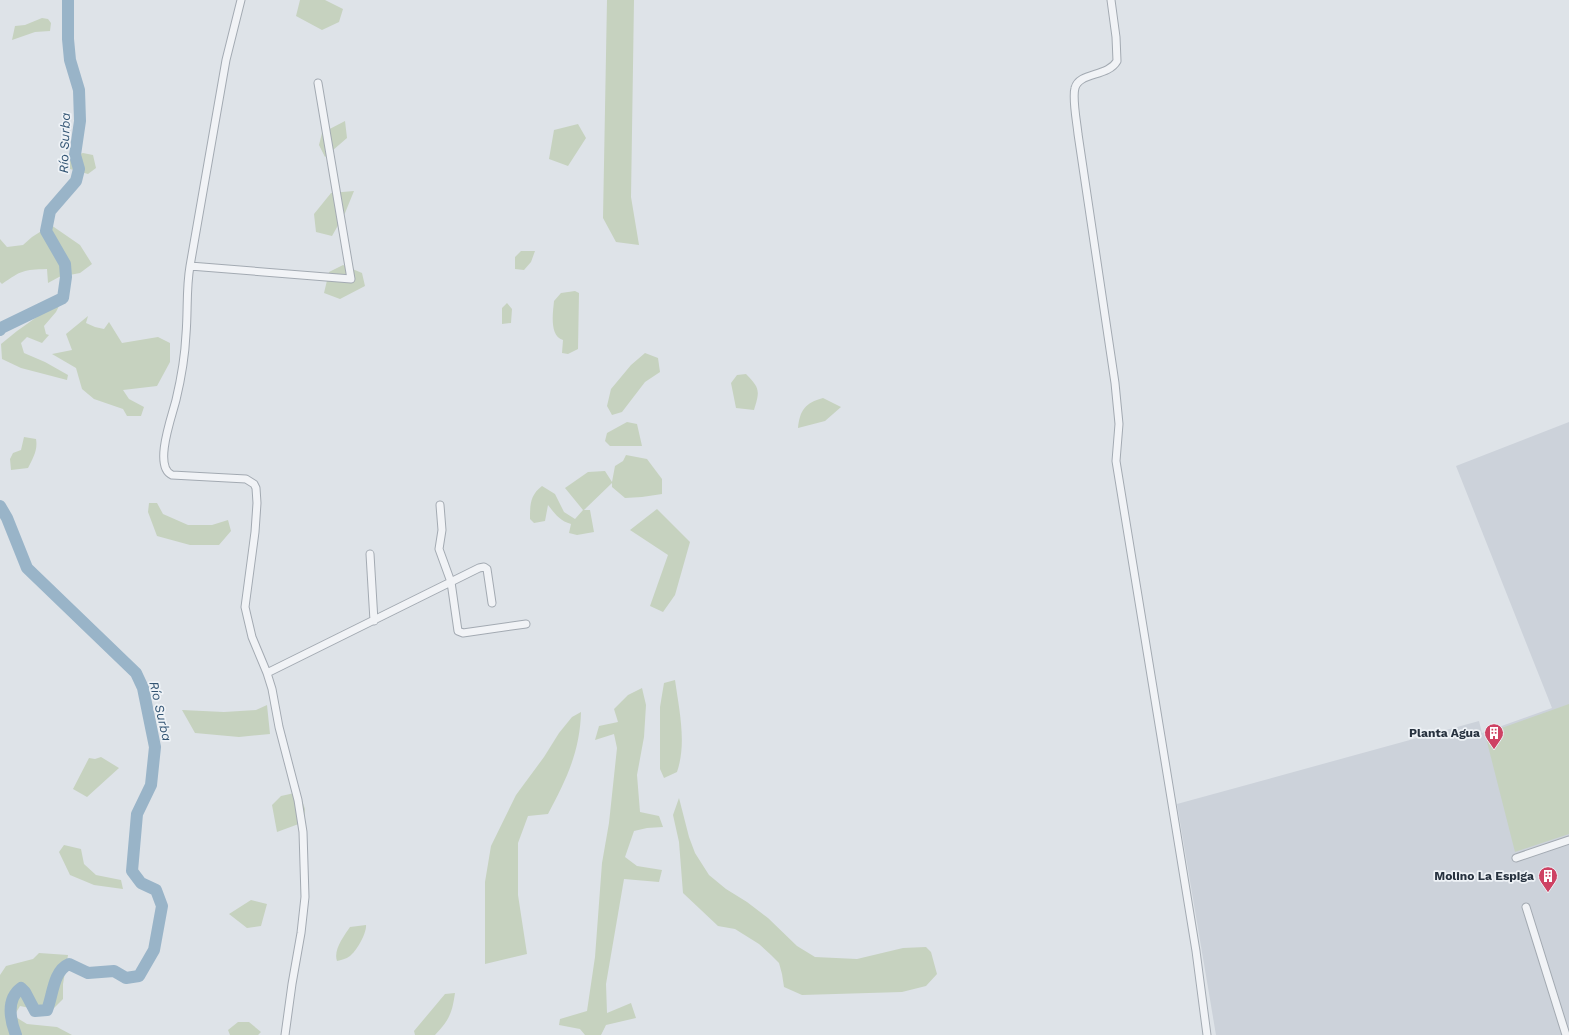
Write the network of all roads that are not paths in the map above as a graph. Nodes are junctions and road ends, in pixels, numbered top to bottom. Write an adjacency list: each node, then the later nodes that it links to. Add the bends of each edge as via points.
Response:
1 (241, 0): 4 (street, via 226,60)
2 (1111, 0): 16 (street, via 1117,61 1111,69 1077,83 1074,93 1116,390 1119,424 1116,461 1196,951)
3 (318, 83): 4 (street, via 351,279)
4 (190, 266): 11 (street, via 186,294 184,352 164,452 164,465 168,474 172,475 246,479 256,488 256,515 245,608 252,637)
5 (440, 506): 7 (street, via 442,530 439,549)
6 (370, 554): 9 (street)
7 (451, 582): 8 (street, via 484,567 487,569); 9 (street); 10 (street, via 458,631 463,633)
8 (492, 603)
9 (374, 621): 11 (street)
10 (526, 624)
11 (267, 673): 15 (street, via 298,800 303,832 305,897 302,933)
12 (1569, 840): 13 (street)
13 (1516, 858)
14 (1526, 907): 17 (street)
15 (285, 1035)
16 (1207, 1035)
17 (1566, 1035)

